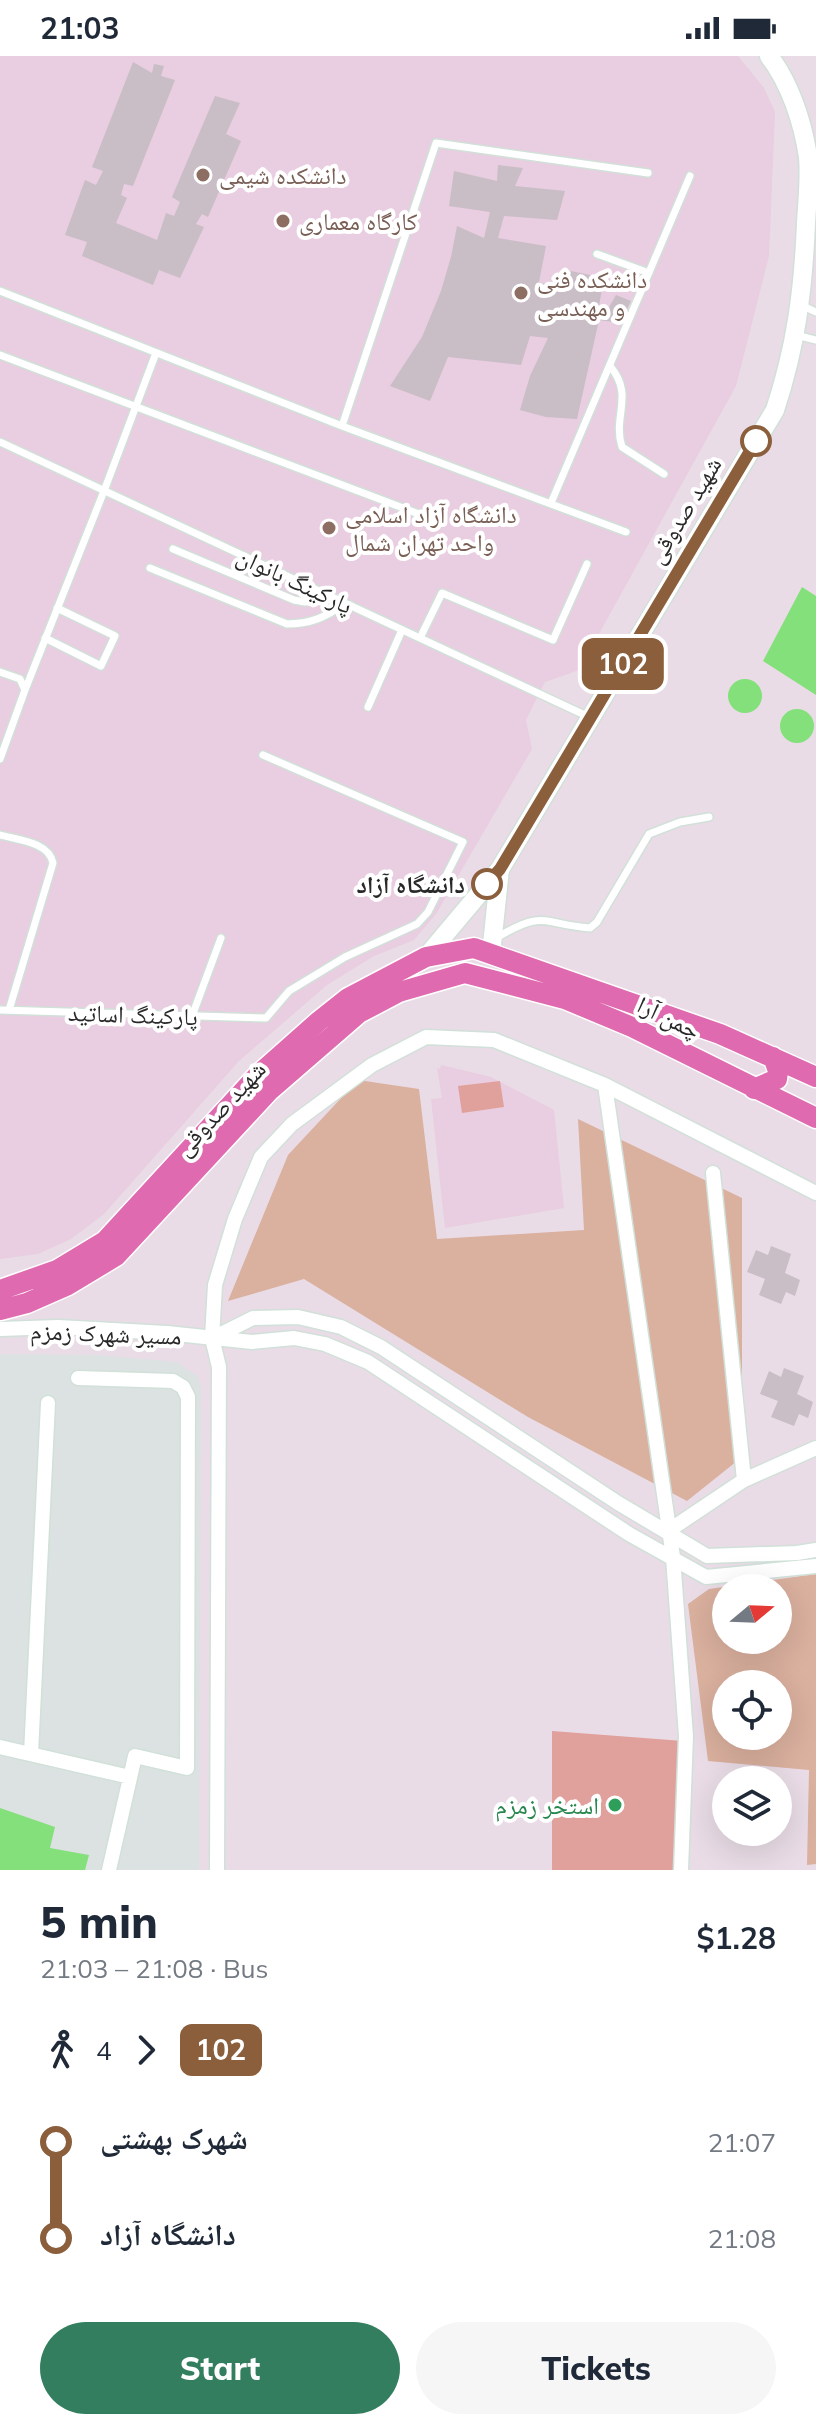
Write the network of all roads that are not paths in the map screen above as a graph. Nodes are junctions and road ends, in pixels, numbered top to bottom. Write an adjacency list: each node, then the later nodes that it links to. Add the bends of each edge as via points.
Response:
1 (769, 56): 7 (main road, شهید صدوقی, via 797,110 808,158)
2 (648, 173): 14 (lane, via 436,143)
3 (690, 176): 5 (lane)
4 (597, 254): 5 (lane)
5 (649, 273): 12 (lane)
6 (0, 291): 10 (lane)
7 (809, 308): 8 (main road, شهید صدوقی)
8 (796, 335): 9 (lane); 33 (main road, شهید صدوقی, via 775,410)
9 (816, 340)
10 (156, 353): 13 (lane); 14 (lane)
11 (0, 355): 13 (lane)
12 (610, 366): 16 (lane, via 623,388 618,436 622,447); 18 (lane)
13 (136, 406): 17 (lane); 19 (lane)
14 (342, 426): 18 (lane)
15 (0, 442): 17 (lane, پارکینگ بانوان)
16 (664, 474)
17 (104, 491): 24 (lane, پارکینگ بانوان); 26 (lane)
18 (551, 503): 20 (lane)
19 (432, 519)
20 (626, 532)
21 (173, 549): 24 (lane, via 294,600 305,602)
22 (587, 564): 29 (lane, via 553,640 442,593)
23 (150, 568): 25 (lane, via 287,624 307,624)
24 (323, 593): 25 (lane, پارکینگ بانوان)
25 (345, 604): 27 (lane, پارکینگ بانوان)
26 (57, 608): 28 (lane); 28 (lane, via 115,636 101,666)
27 (402, 630): 29 (lane, پارکینگ بانوان); 32 (lane)
28 (45, 638): 31 (lane)
29 (420, 638): 33 (lane, پارکینگ بانوان)
30 (0, 672): 31 (lane, via 20,679)
31 (25, 690): 35 (lane)
32 (368, 707)
33 (591, 718): 38 (main road, شهید صدوقی)
34 (263, 755): 44 (lane, پارکینگ اساتید, via 463,842 417,924 345,957 289,991 266,1018)
35 (0, 759)
36 (709, 817): 40 (lane, via 680,822 643,839 590,928 543,919 523,922)
37 (0, 835): 43 (lane, via 43,847 53,863)
38 (500, 869): 40 (main road); 41 (main road, شهید صدوقی)
39 (221, 938): 44 (lane)
40 (493, 946): 41 (main road, شهید صدوقی); 45 (main road, چمن آرا)
41 (426, 957): 54 (main road, شهید صدوقی, via 348,998 278,1057 105,1241 57,1270)
42 (494, 979): 48 (main road, چمن آرا, via 565,999 632,1027); 55 (main road, شهید صدوقی, via 465,973 430,981 359,1013 269,1091 116,1256)
43 (4, 1010): 44 (lane, پارکینگ اساتید)
44 (192, 1016)
45 (773, 1057): 46 (main road, چمن آرا); 48 (main road, via 777,1079)
46 (816, 1077)
47 (605, 1085): 53 (street); 59 (street, via 494,1040 458,1036 426,1037 372,1065 292,1124 261,1157 215,1285); 64 (street)
48 (754, 1089): 51 (main road, چمن آرا)
49 (816, 1100): 50 (main road)
50 (816, 1107)
51 (816, 1118)
52 (713, 1173): 63 (street)
53 (816, 1193)
54 (0, 1290)
55 (27, 1303): 56 (main road, شهید صدوقی); 58 (street, via 19,1313)
56 (0, 1310)
57 (0, 1329): 58 (street, مسیر شهرک زمزم)
58 (25, 1329): 59 (street, مسیر شهرک زمزم)
59 (212, 1338): 64 (street, via 253,1318 298,1317 341,1327 381,1347); 67 (street, مسیر شهرک زمزم, via 294,1338 368,1362 629,1534); 73 (street, via 219,1367)
60 (78, 1378): 71 (street, via 173,1381 188,1397 187,1768 135,1756)
61 (48, 1403): 70 (street)
62 (816, 1448): 63 (street)
63 (744, 1480): 64 (street)
64 (668, 1531): 66 (street, via 707,1556); 67 (street)
65 (816, 1550): 66 (street)
66 (797, 1553): 68 (street)
67 (673, 1557): 68 (street, مسیر شهرک زمزم, via 706,1577); 74 (street, via 686,1736)
68 (814, 1570)
69 (0, 1747): 70 (street)
70 (31, 1754): 71 (street)
71 (130, 1777): 72 (street)
72 (109, 1870)
73 (217, 1870)
74 (681, 1870)

